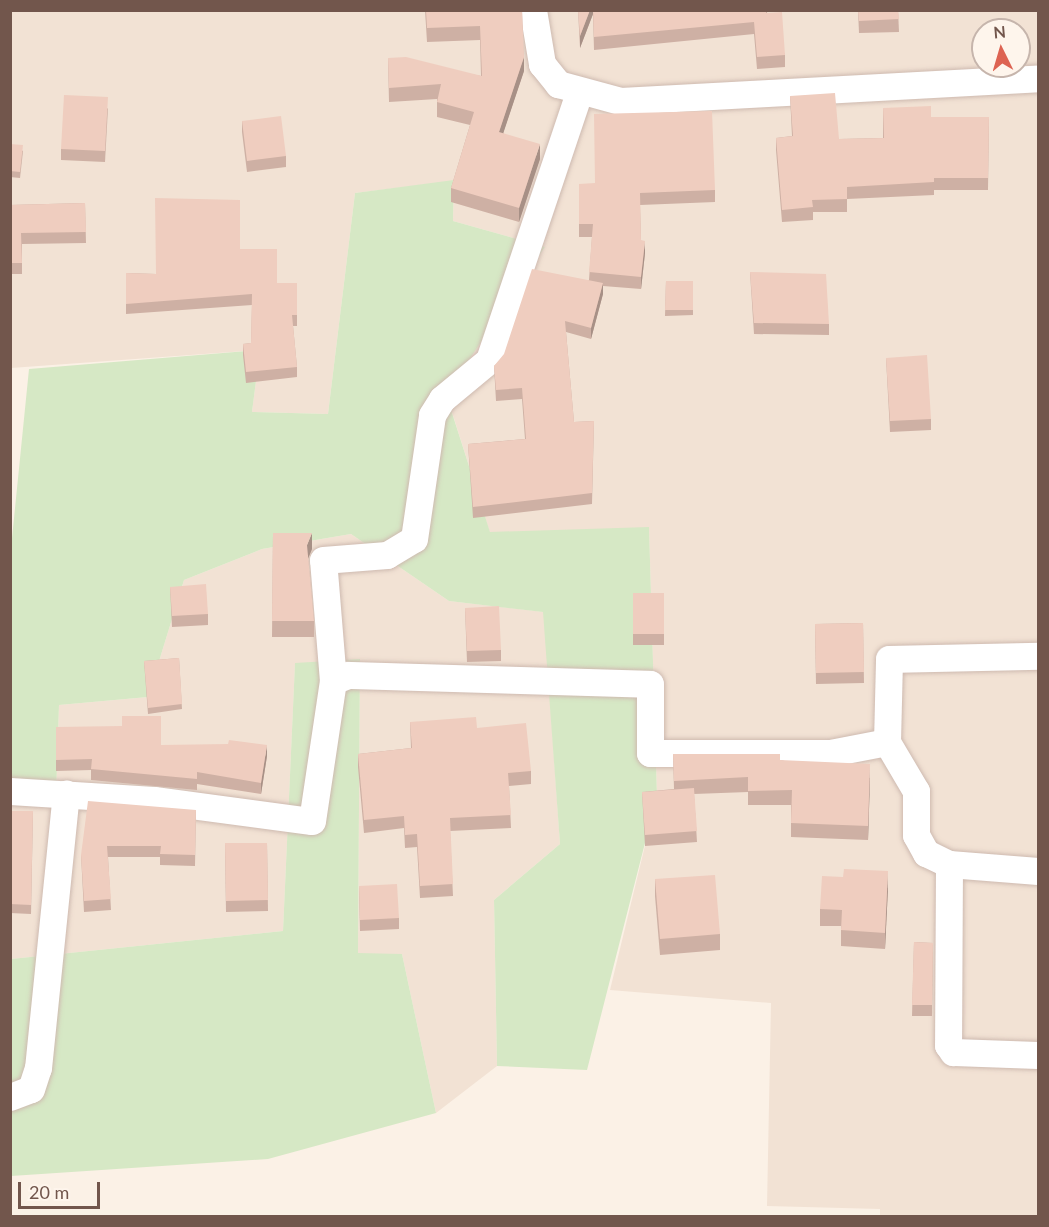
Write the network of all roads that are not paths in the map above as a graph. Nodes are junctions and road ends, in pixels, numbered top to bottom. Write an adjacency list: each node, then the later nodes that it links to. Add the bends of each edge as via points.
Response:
1 (533, 10): 3 (street, via 542,64 558,84)
2 (1038, 78): 3 (street, via 620,101)
3 (579, 92): 5 (street, via 489,360 442,399 432,415 414,539 387,555 323,560)
4 (1038, 656): 6 (street, via 889,659)
5 (333, 681): 6 (street, via 348,675 650,684 650,753 830,753); 8 (street, via 312,821)
6 (887, 742): 9 (street, via 915,791 916,835 926,853)
7 (10, 791): 8 (street)
8 (66, 793): 12 (street, via 38,1068 30,1089)
9 (949, 864): 10 (street); 11 (street, via 948,1045 954,1052)
10 (1038, 871)
11 (1038, 1055)
12 (10, 1097)

